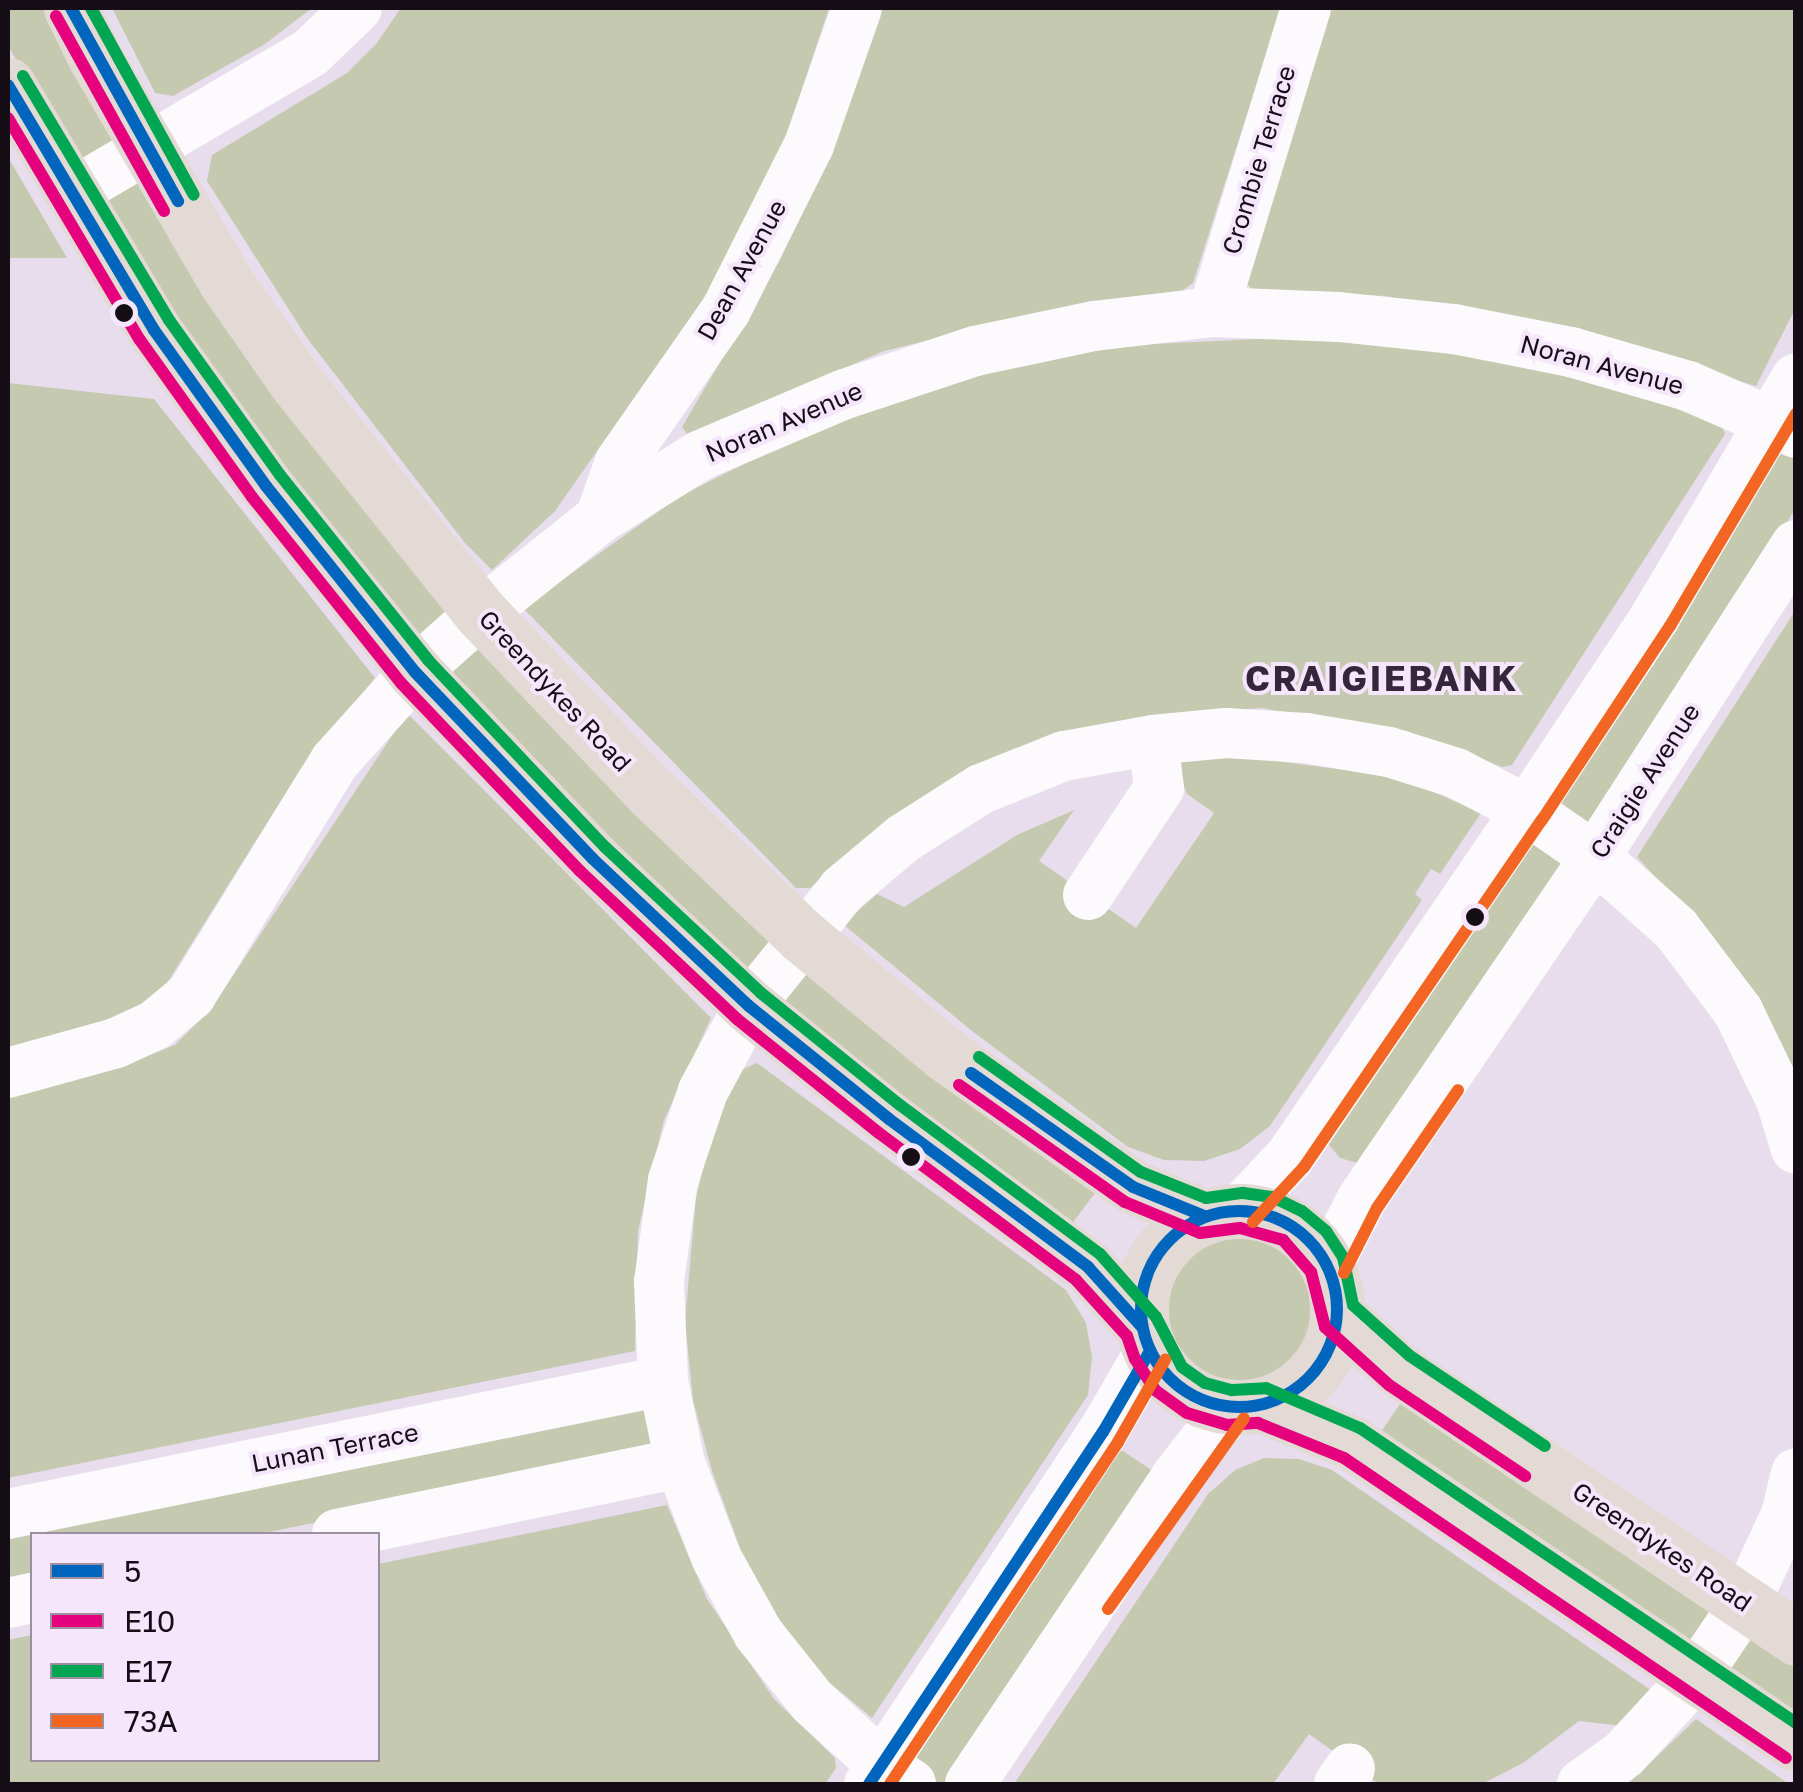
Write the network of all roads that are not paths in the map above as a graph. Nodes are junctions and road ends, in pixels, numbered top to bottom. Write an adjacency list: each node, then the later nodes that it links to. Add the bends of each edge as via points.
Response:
1 (71, 8): 6 (highway, Greendykes Road)
2 (357, 8): 6 (street, via 310,53)
3 (856, 8): 10 (street, Dean Avenue, via 808,145 734,294 620,462)
4 (1306, 8): 8 (street, Crombie Terrace)
5 (8, 85): 7 (highway)
6 (148, 150): 7 (street); 12 (highway, Greendykes Road, via 294,380)
7 (72, 193): 13 (highway, via 154,330 266,486)
8 (1212, 312): 9 (street, Noran Avenue, via 1454,329 1571,352); 10 (street, Noran Avenue, via 1094,326 975,351 882,382 701,455)
9 (1788, 411): 15 (street)
10 (600, 518): 12 (street, Noran Avenue)
11 (1796, 545): 16 (street, Craigie Avenue)
12 (481, 613): 13 (street, Noran Avenue); 18 (highway, Greendykes Road, via 652,794)
13 (415, 672): 19 (highway, via 594,859); 20 (street, Noran Avenue, via 335,761 191,994 155,1025 116,1043)
14 (1153, 740): 15 (street, via 1226,733 1390,752 1456,773); 17 (street, via 1160,788); 18 (street, via 1064,756 981,789 904,838 842,889)
15 (1527, 810): 16 (street); 22 (street, via 1290,1157)
16 (1595, 857): 21 (street, via 1676,929 1738,1012 1782,1100); 23 (street, Craigie Avenue, via 1362,1199)
17 (1088, 895)
18 (802, 936): 19 (street); 22 (highway, Greendykes Road, via 945,1054 1133,1187)
19 (749, 1006): 24 (highway, via 889,1120 1088,1266); 25 (street, via 703,1090 672,1180 660,1282)
20 (8, 1073)
21 (1796, 1149)
22 (1222, 1213): 23 (highway, Greendykes Road, via 1267,1214 1292,1225 1313,1243); 24 (highway, via 1180,1229 1160,1248 1140,1300)
23 (1333, 1290): 26 (highway, via 1331,1345 1314,1372 1291,1393); 31 (highway, Greendykes Road, via 1399,1370)
24 (1146, 1339): 26 (highway, via 1169,1380 1197,1398); 35 (street, via 1103,1432)
25 (663, 1381): 27 (street); 29 (street, Lunan Terrace)
26 (1246, 1406): 33 (highway, via 1352,1443); 36 (street, via 1176,1477)
27 (680, 1463): 30 (street); 35 (street, via 716,1557 758,1633)
28 (1796, 1474): 31 (street, via 1786,1515)
29 (8, 1514)
30 (347, 1532)
31 (1745, 1603): 32 (highway, Greendykes Road); 33 (street)
32 (1796, 1638)
33 (1696, 1676): 34 (highway); 37 (street, via 1624,1754)
34 (1796, 1744)
35 (887, 1778)
36 (970, 1784)
37 (1582, 1784)

